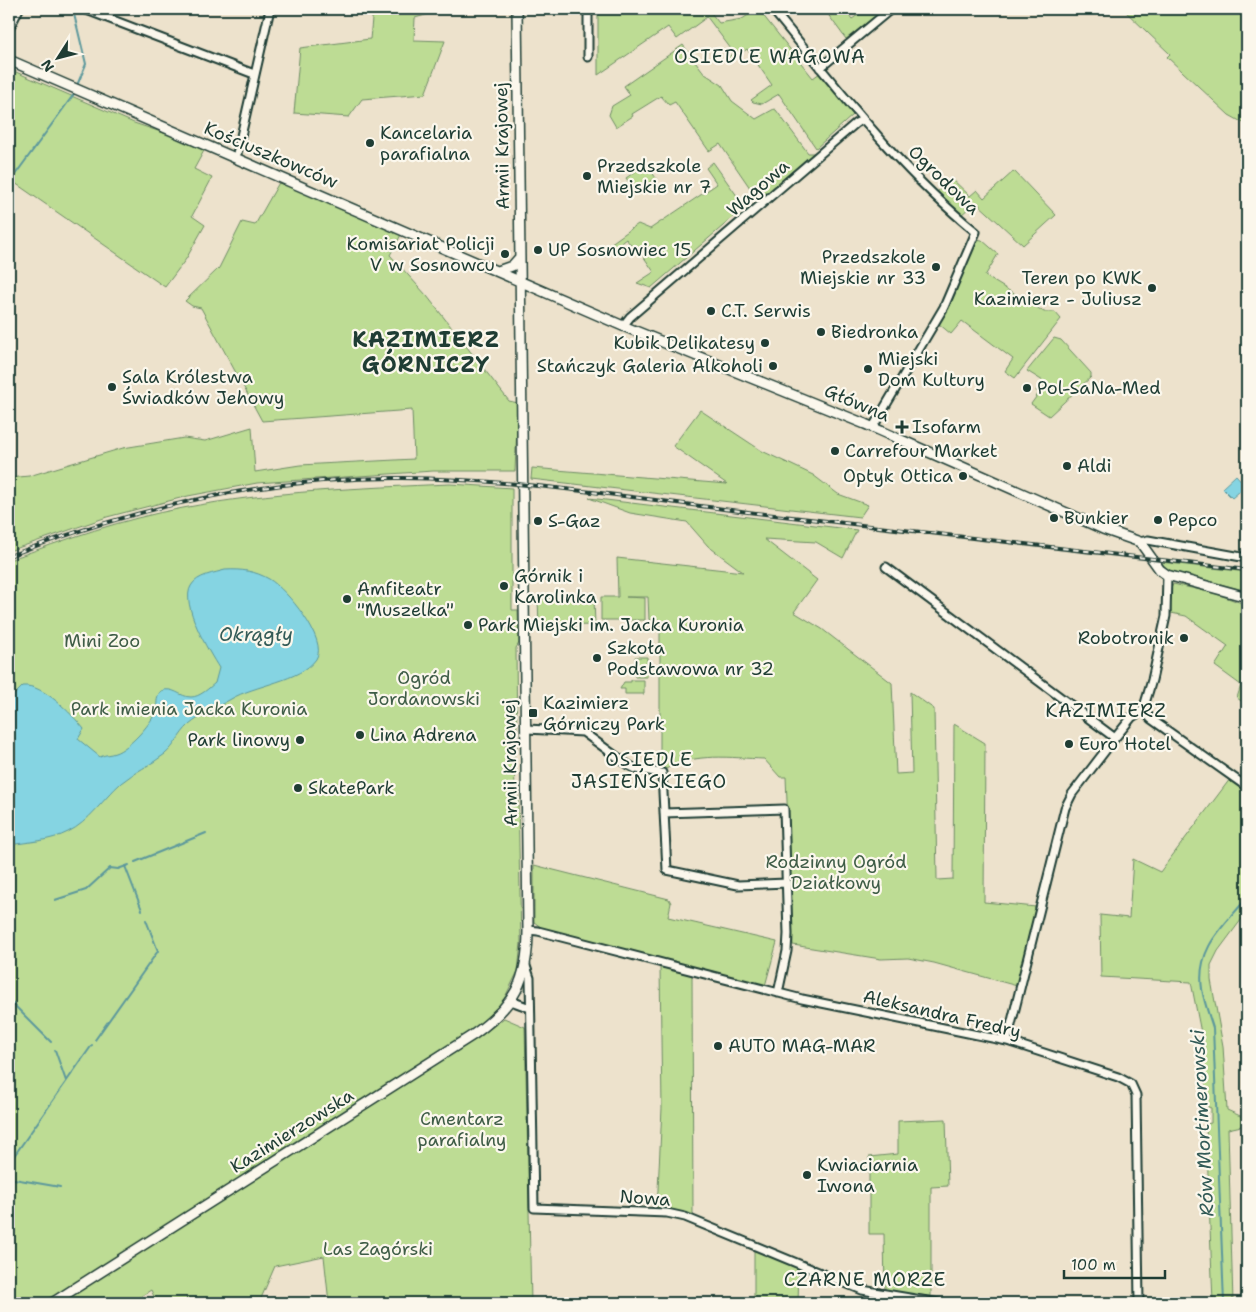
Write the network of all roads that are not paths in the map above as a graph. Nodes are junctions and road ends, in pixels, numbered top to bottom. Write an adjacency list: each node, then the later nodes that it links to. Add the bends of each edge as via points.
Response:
1 (19, 9): 8 (street)
2 (84, 9): 12 (street)
3 (270, 9): 12 (street)
4 (517, 9): 15 (street, Armii Krajowej)
5 (588, 9): 9 (street)
6 (772, 9): 11 (street)
7 (891, 9): 11 (street)
8 (9, 29)
9 (588, 57)
10 (9, 60): 14 (street, Kościuszkowców)
11 (820, 68): 13 (street)
12 (254, 74): 14 (street)
13 (863, 120): 18 (street, Wagowa, via 751,212 630,317); 19 (street, Ogrodowa, via 951,212 976,232 933,329)
14 (236, 158): 16 (street, Kościuszkowców)
15 (520, 257): 16 (street, via 512,266); 17 (street, Armii Krajowej)
16 (497, 270): 17 (street, Kościuszkowców)
17 (520, 281): 18 (street, Główna); 26 (street, Armii Krajowej)
18 (624, 326): 19 (street, Główna)
19 (872, 427): 20 (street, Główna, via 1103,530)
20 (1140, 542): 21 (street, via 1148,540); 23 (street)
21 (1247, 558)
22 (886, 567): 27 (street)
23 (1167, 575): 24 (street); 25 (street, via 1166,616)
24 (1247, 597)
25 (1142, 710): 27 (street); 28 (street)
26 (526, 729): 29 (street, via 583,732 636,769 659,771 663,777); 31 (street, Armii Krajowej)
27 (1115, 738): 36 (street, via 1065,808)
28 (1247, 787)
29 (664, 813): 30 (street, via 667,870 738,885); 30 (street, via 784,809)
30 (787, 883): 33 (street, via 787,950)
31 (528, 930): 32 (street, Armii Krajowej); 33 (street, Aleksandra Fredry)
32 (526, 966): 34 (street, Kazimierzowska, via 520,987); 35 (street, Nowa, via 530,978)
33 (778, 993): 36 (street, Aleksandra Fredry)
34 (511, 1001): 35 (street); 37 (street, Kazimierzowska, via 494,1020 473,1035)
35 (530, 1008): 38 (street, Nowa, via 534,1208 667,1213 685,1217 862,1290)
36 (1007, 1041): 39 (street, Aleksandra Fredry, via 1118,1077 1136,1090)
37 (52, 1303)
38 (938, 1303)
39 (1139, 1303)

